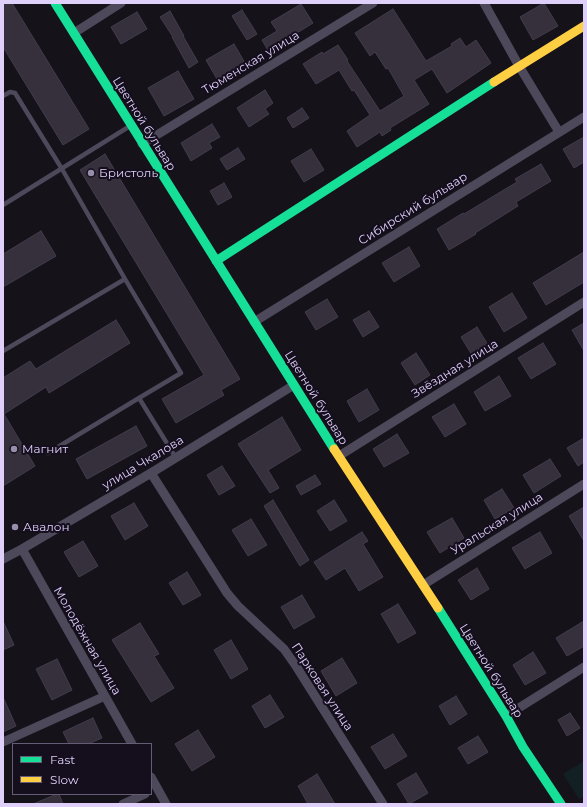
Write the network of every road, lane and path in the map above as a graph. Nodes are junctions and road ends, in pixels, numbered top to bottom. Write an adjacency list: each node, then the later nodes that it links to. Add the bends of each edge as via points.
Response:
1 (55, 3): 6 (street, Цветной бульвар)
2 (121, 3): 6 (street)
3 (373, 3): 12 (street, Тюменская улица)
4 (484, 3): 7 (street)
5 (584, 26): 7 (street)
6 (74, 33): 10 (street, Цветной бульвар)
7 (519, 66): 11 (street); 15 (street)
8 (3, 96): 13 (lane, via 10,92 15,93)
9 (584, 117): 11 (street, Сибирский бульвар)
10 (131, 125): 12 (street, Цветной бульвар); 13 (lane)
11 (559, 132): 18 (street, Сибирский бульвар)
12 (142, 144): 15 (street, Цветной бульвар)
13 (62, 169): 14 (lane); 16 (lane)
14 (3, 205)
15 (216, 261): 18 (street, Цветной бульвар)
16 (125, 279): 19 (lane); 21 (lane, via 181,373)
17 (584, 302): 23 (street, Звёздная улица)
18 (254, 322): 20 (street, Цветной бульвар)
19 (3, 351)
20 (294, 385): 23 (street, Цветной бульвар); 24 (street, улица Чкалова)
21 (139, 398): 22 (lane); 24 (lane)
22 (48, 453)
23 (339, 456): 29 (street, Цветной бульвар)
24 (176, 458): 25 (street, улица Чкалова)
25 (151, 473): 27 (street, улица Чкалова); 39 (street, Парковая улица, via 227,593 292,660)
26 (584, 484): 29 (street, Уральская улица)
27 (22, 549): 28 (street, улица Чкалова); 31 (street, Молодёжная улица)
28 (3, 559)
29 (423, 585): 32 (street, Цветной бульвар)
30 (584, 667): 32 (street)
31 (105, 696): 33 (street); 34 (street, Молодёжная улица)
32 (506, 716): 40 (street, Цветной бульвар)
33 (3, 742)
34 (131, 743)
35 (154, 790): 38 (street)
36 (143, 795): 37 (street)
37 (123, 804)
38 (166, 804)
39 (383, 804)
40 (560, 804)

